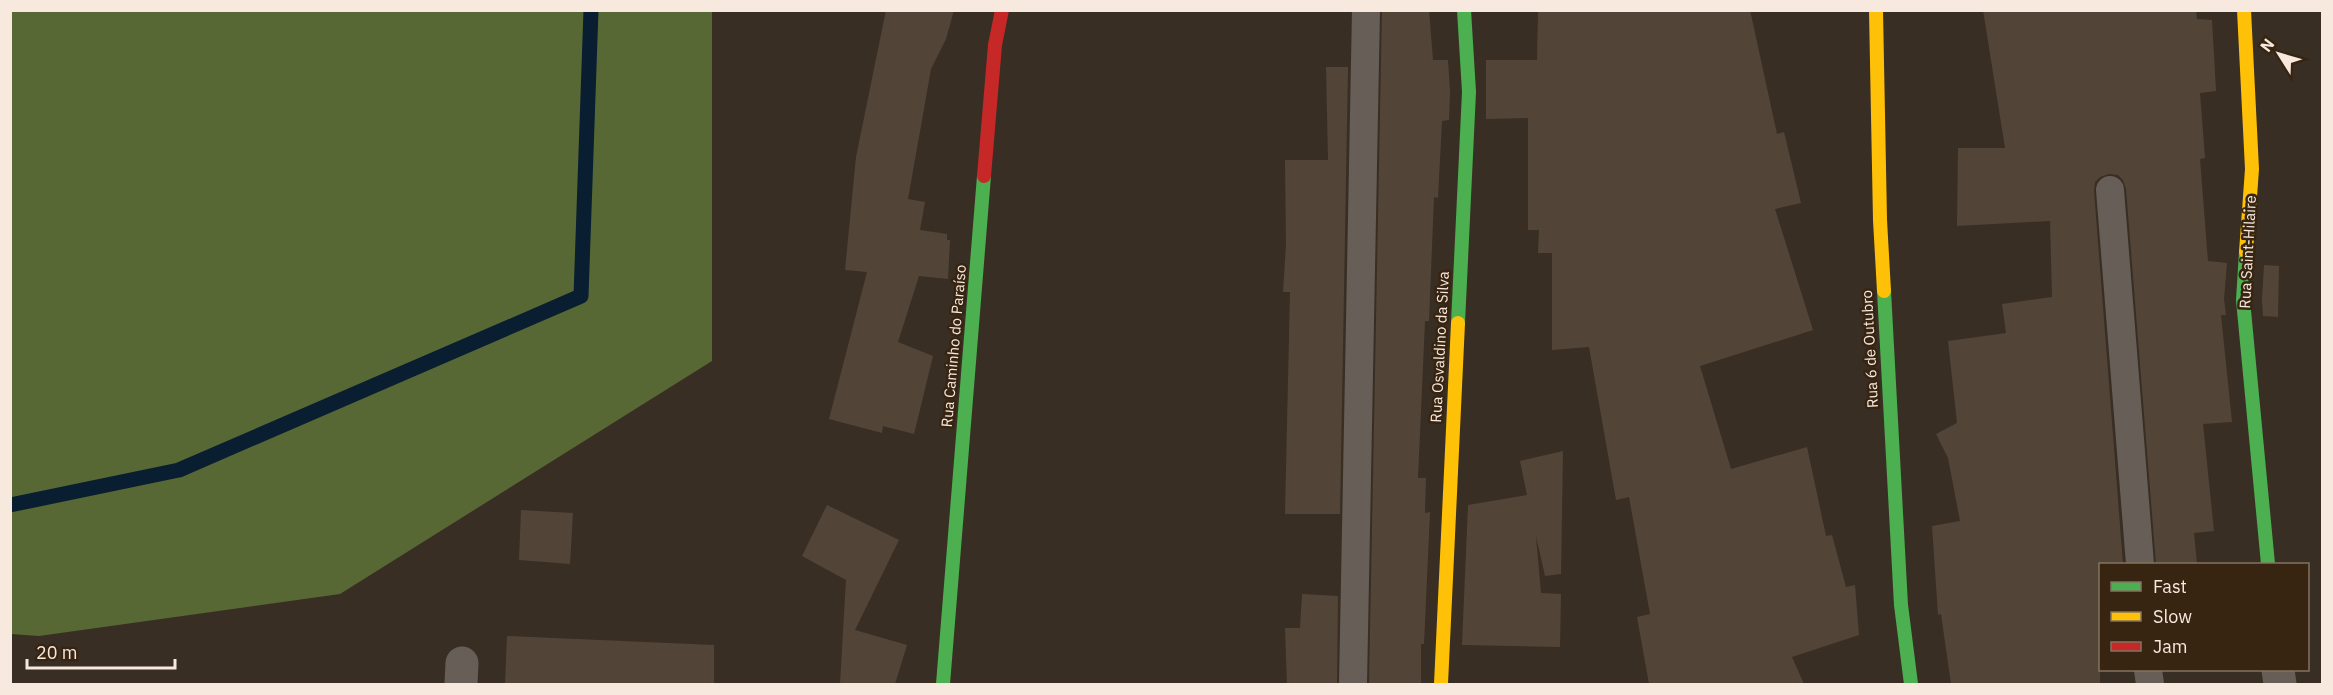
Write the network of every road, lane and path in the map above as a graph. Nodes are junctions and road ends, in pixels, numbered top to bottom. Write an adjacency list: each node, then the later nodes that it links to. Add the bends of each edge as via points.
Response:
1 (1002, 10): 9 (street, Rua Caminho do Paraíso, via 995,45)
2 (1366, 10): 10 (lane)
3 (1464, 10): 11 (street, Rua Osvaldino da Silva, via 1469,92)
4 (1876, 10): 12 (street, Rua 6 de Outubro, via 1881,243 1901,605)
5 (2244, 10): 8 (street, Rua Saint-Hilaire, via 2252,169 2243,300)
6 (2110, 190): 7 (lane)
7 (2140, 563)
8 (2268, 563)
9 (943, 684)
10 (1353, 684)
11 (1441, 684)
12 (1911, 684)

